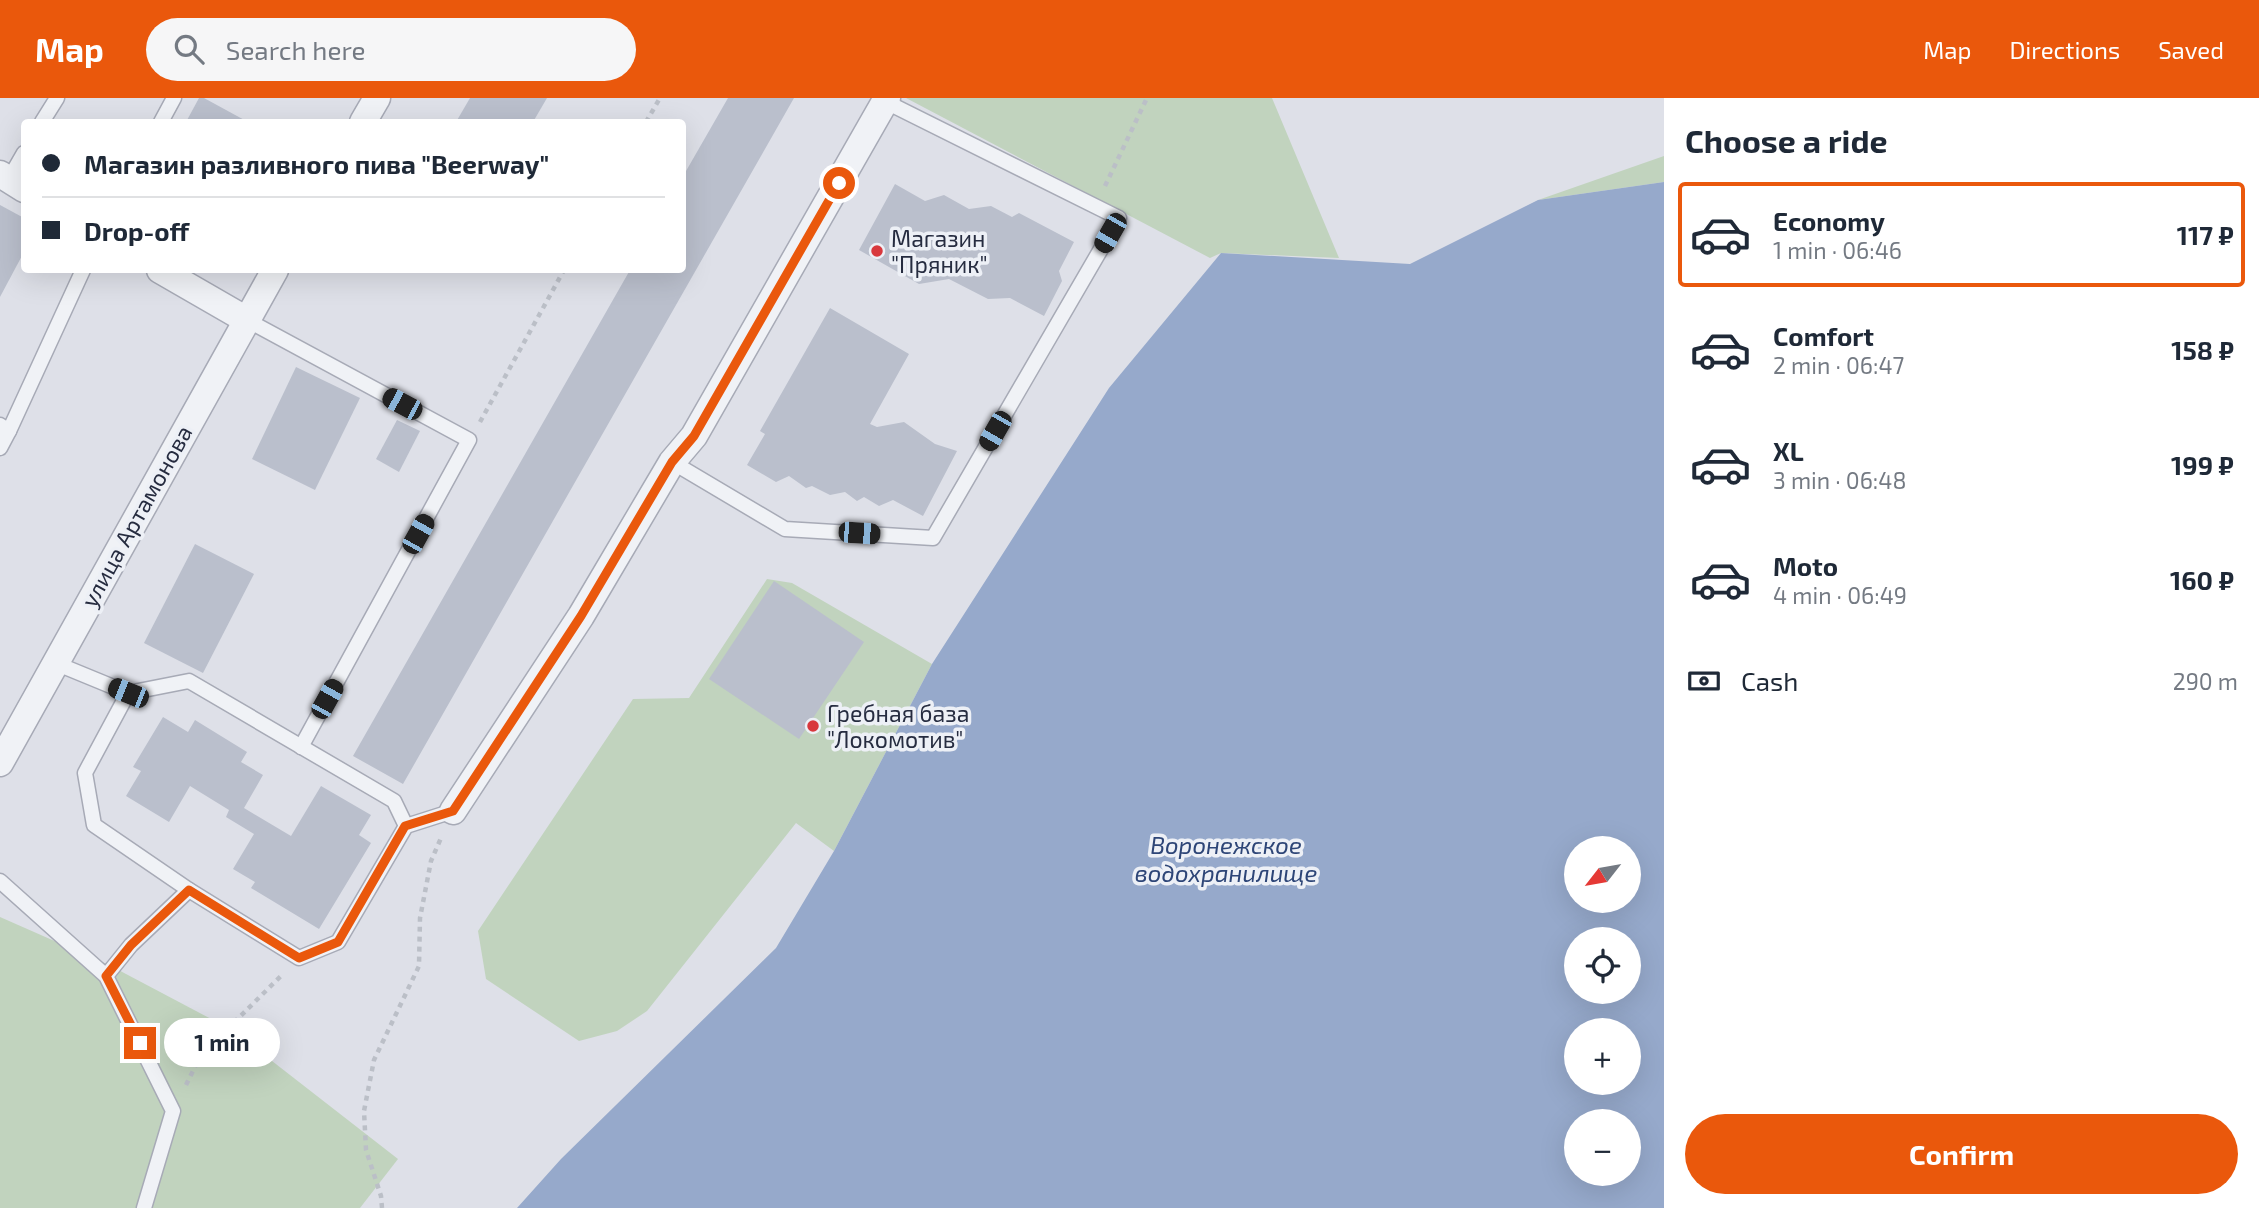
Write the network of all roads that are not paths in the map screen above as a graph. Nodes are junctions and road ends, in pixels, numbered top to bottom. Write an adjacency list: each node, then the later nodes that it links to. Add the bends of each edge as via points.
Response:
1 (57, 98): 5 (lane)
2 (174, 98): 6 (lane)
3 (377, 98): 7 (street)
4 (883, 99): 16 (street, via 694,436); 16 (lane, via 1119,218 933,538 785,529)
5 (45, 119)
6 (163, 119)
7 (365, 119)
8 (21, 159): 9 (lane)
9 (11, 181)
10 (82, 273): 14 (lane)
11 (165, 273): 13 (street)
12 (273, 273): 13 (street, улица Артамонова)
13 (245, 319): 17 (street, улица Артамонова); 19 (lane, via 469,440)
14 (4, 428): 15 (lane)
15 (0, 448)
16 (672, 462): 21 (street, via 581,616)
17 (55, 663): 18 (lane); 20 (street, улица Артамонова)
18 (128, 693): 19 (lane, via 189,681); 24 (lane, via 86,773 94,825)
19 (301, 747): 22 (lane, via 394,801)
20 (0, 763)
21 (453, 811): 22 (lane)
22 (405, 826): 24 (lane, via 338,942 299,958)
23 (0, 881): 25 (lane)
24 (189, 890): 25 (lane, via 131,945)
25 (106, 976): 26 (lane, via 173,1111)
26 (144, 1208)

